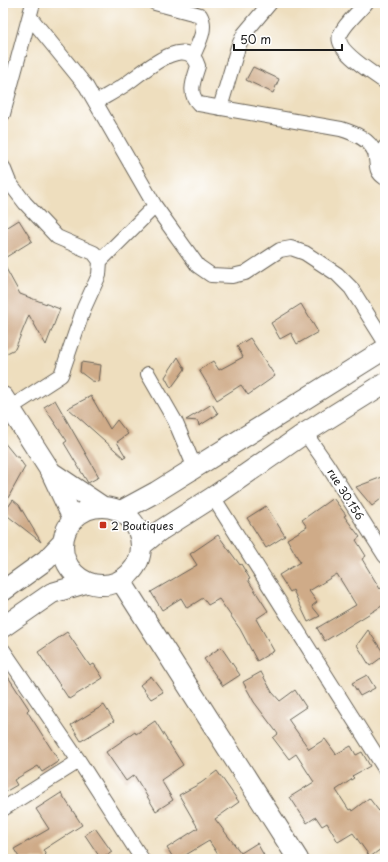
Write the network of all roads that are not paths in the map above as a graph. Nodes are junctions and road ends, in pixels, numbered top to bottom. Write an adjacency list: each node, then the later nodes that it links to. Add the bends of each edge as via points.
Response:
1 (33, 3): 5 (street)
2 (155, 3): 6 (street, via 200,15 203,29)
3 (270, 3): 9 (street, via 244,34)
4 (366, 3): 7 (street, via 341,34 340,44 346,53)
5 (30, 17): 8 (street, via 76,72); 10 (street)
6 (193, 56): 8 (street, via 186,53 173,54 158,61); 9 (street, via 198,66 192,86 193,98 199,104)
7 (385, 82)
8 (96, 102): 14 (street)
9 (220, 108): 13 (street, via 341,129 356,134 373,150 376,166)
10 (3, 114)
11 (385, 147): 13 (street)
12 (3, 167): 15 (street, via 13,188 56,237 94,253)
13 (382, 176)
14 (155, 206): 15 (street); 16 (street, via 188,254 198,266 211,275 220,277 245,273 280,250 291,248 306,253 337,274 350,288)
15 (100, 261): 20 (street, via 99,275 81,316 61,375)
16 (385, 342)
17 (385, 349): 22 (main road)
18 (148, 374): 22 (street, via 175,421)
19 (385, 383): 21 (main road)
20 (6, 402): 23 (main road)
21 (305, 433): 24 (main road); 29 (street, rue 30.156)
22 (195, 468): 25 (main road)
23 (51, 472): 25 (main road); 26 (main road)
24 (212, 497): 28 (main road); 36 (street)
25 (112, 509): 26 (main road, via 82,512); 28 (main road, via 134,523)
26 (73, 519): 27 (main road)
27 (62, 543): 31 (main road, via 68,567); 32 (main road, via 41,565)
28 (141, 546): 30 (main road, via 140,559 135,568)
29 (385, 556)
30 (121, 581): 31 (main road, via 104,585); 39 (main road)
31 (86, 583): 33 (main road, via 52,593)
32 (3, 591)
33 (3, 627)
34 (3, 650): 35 (street)
35 (79, 761): 37 (street); 38 (street)
36 (385, 769)
37 (3, 809)
38 (142, 859)
39 (298, 859)

